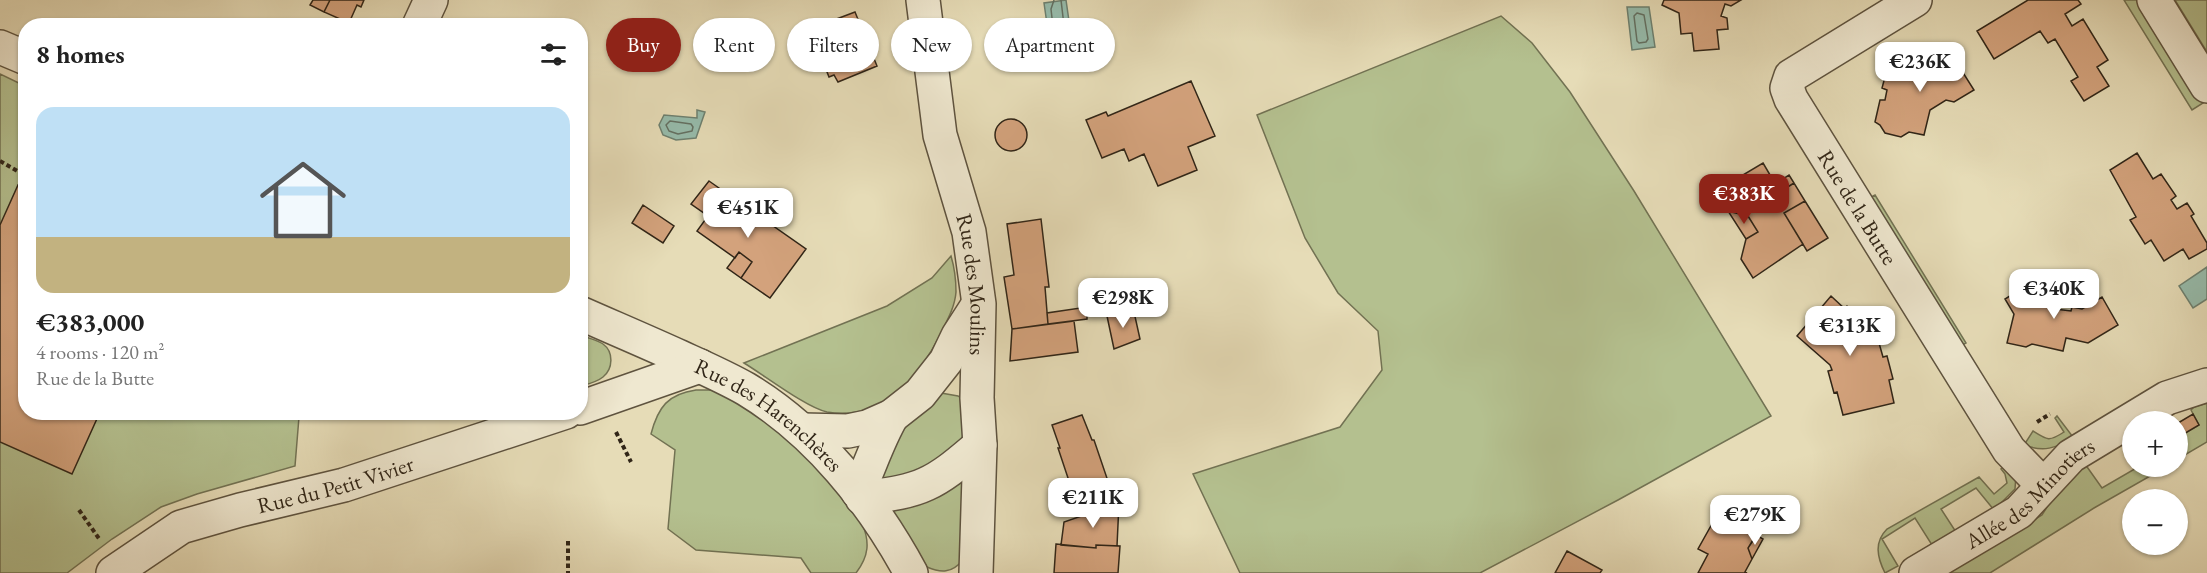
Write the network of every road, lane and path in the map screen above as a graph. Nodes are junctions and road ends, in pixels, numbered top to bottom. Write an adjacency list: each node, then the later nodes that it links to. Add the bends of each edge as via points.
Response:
1 (431, 0): 5 (street)
2 (923, 0): 11 (street, Rue des Moulins, via 940,135 969,232)
3 (1915, 0): 27 (street, Rue de la Butte, via 1791,76 1786,87 2009,450)
4 (2154, 0): 8 (street)
5 (423, 18)
6 (0, 47): 7 (street)
7 (18, 55)
8 (2207, 86)
9 (0, 161): 10 (path)
10 (18, 171)
11 (979, 304): 15 (street); 17 (street, Rue des Moulins)
12 (588, 316): 13 (street, Rue des Harenchères)
13 (626, 333): 14 (street, Rue des Harenchères); 19 (street, via 631,358 629,377)
14 (700, 366): 19 (street); 24 (street, Rue des Harenchères, via 745,388)
15 (930, 382): 17 (street, via 959,386); 21 (street)
16 (2207, 385): 27 (street, Allée des Minotiers, via 2167,398 2071,456)
17 (977, 398): 25 (street, Rue des Moulins)
18 (588, 408): 19 (street)
19 (617, 409): 26 (path)
20 (2050, 414): 23 (path)
21 (892, 416): 24 (street, via 867,428 848,431); 28 (street, via 879,438)
22 (542, 420): 30 (street, Rue du Petit Vivier, via 344,485 181,527)
23 (2037, 422)
24 (802, 430): 28 (street, Rue des Harenchères)
25 (980, 445): 28 (street, via 926,484 893,493); 33 (street, Rue des Moulins)
26 (631, 462)
27 (2043, 485): 34 (street, Allée des Minotiers, via 2019,512)
28 (860, 495): 32 (street, Rue des Harenchères)
29 (568, 540): 31 (path)
30 (113, 573)
31 (568, 573)
32 (911, 573)
33 (976, 573)
34 (1916, 573)

